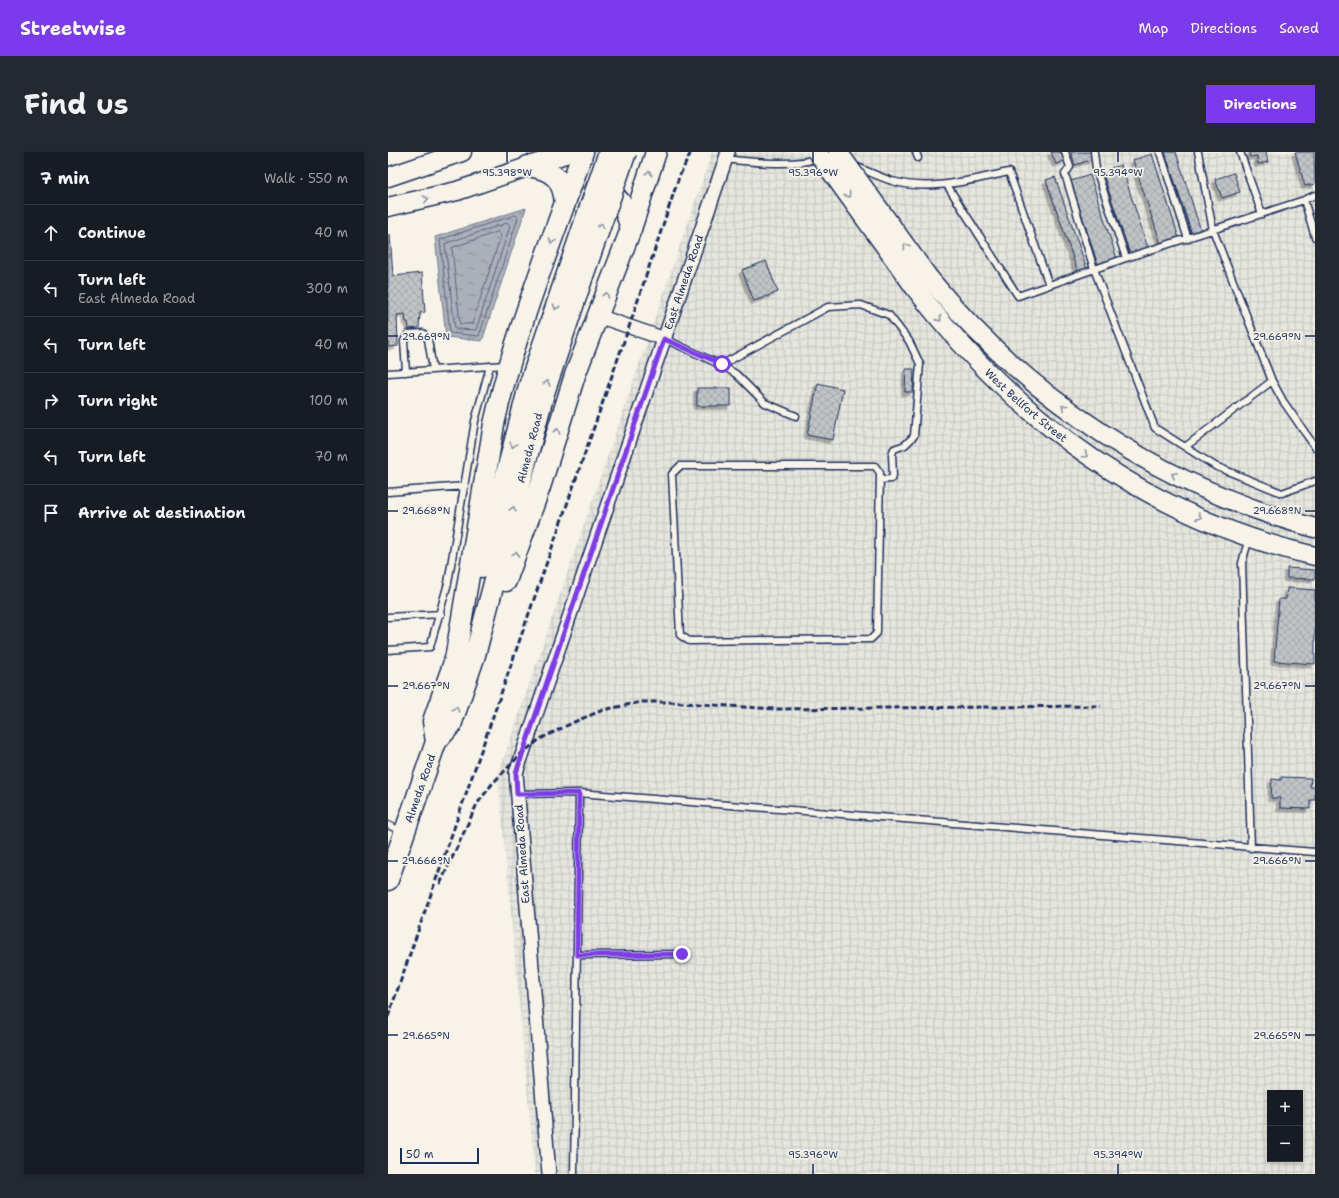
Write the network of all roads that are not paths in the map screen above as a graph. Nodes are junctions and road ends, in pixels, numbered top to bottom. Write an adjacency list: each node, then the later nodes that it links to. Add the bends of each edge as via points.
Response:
1 (462, 152): 15 (main road)
2 (571, 152): 14 (main road)
3 (583, 152): 19 (main road)
4 (609, 152): 28 (main road, Almeda Road, bridge)
5 (626, 152): 28 (main road, Almeda Road, one-way to 5, bridge)
6 (656, 152): 22 (main road, one-way to 6)
7 (1065, 152): 27 (lane, via 1070,167 1065,174)
8 (1094, 152): 26 (lane, via 1096,168)
9 (1160, 152): 25 (lane)
10 (1198, 152): 23 (lane)
11 (1240, 152): 21 (lane)
12 (726, 154): 13 (lane, via 766,163 810,160); 32 (street, East Almeda Road)
13 (830, 154): 16 (lane, via 893,181); 29 (main road, West Bellfort Street, bridge)
14 (528, 166): 19 (main road, via 542,168 553,174 562,186); 20 (main road, one-way to 14, via 457,191)
15 (388, 177)
16 (947, 185): 30 (lane, via 1018,296); 30 (lane, via 1008,172)
17 (1315, 196): 18 (lane)
18 (1304, 200): 21 (lane); 24 (lane)
19 (565, 204): 22 (main road, via 582,190 605,190 626,209); 34 (main road, one-way to 34)
20 (388, 207)
21 (1262, 214): 23 (lane)
22 (631, 229): 31 (main road, one-way to 22)
23 (1213, 230): 25 (lane); 39 (lane)
24 (1315, 237)
25 (1188, 239): 26 (lane)
26 (1126, 258): 27 (lane)
27 (1094, 269): 30 (lane); 41 (lane, via 1155,428)
28 (576, 273): 56 (main road, Almeda Road, one-way to 28); 57 (main road, Almeda Road, one-way to 57, via 529,386 469,616)
29 (922, 283): 47 (main road, West Bellfort Street, one-way to 29, via 1224,498 1168,472 1133,453 1080,418 1041,389 957,310); 49 (main road, West Bellfort Street, one-way to 49, via 942,323 1025,407 1069,443 1155,496)
30 (1050, 285)
31 (598, 316): 32 (street); 56 (main road, one-way to 31, via 500,597 540,487 576,374)
32 (664, 339): 33 (lane); 60 (street, East Almeda Road, via 520,756 516,773)
33 (722, 364): 40 (lane, via 765,403); 43 (lane, via 828,307 861,305 889,315 909,342 920,364 914,436 905,445 894,449 891,479)
34 (509, 365): 35 (lane); 51 (main road)
35 (490, 366): 36 (lane); 45 (lane, via 475,421)
36 (433, 370): 37 (lane); 37 (lane, via 428,339 423,333 417,332 408,334 404,341)
37 (406, 372): 38 (lane)
38 (388, 373)
39 (1272, 381): 41 (lane); 42 (lane)
40 (796, 416)
41 (1185, 447): 44 (lane, via 1215,466 1282,493)
42 (1315, 447)
43 (880, 480): 43 (lane, via 877,633 870,639 689,641 680,635 672,474 680,466 875,466 880,473)
44 (1315, 481)
45 (465, 486): 46 (lane); 51 (lane)
46 (388, 492)
47 (1276, 517): 48 (main road, West Bellfort Street); 50 (main road)
48 (1315, 528)
49 (1249, 536): 50 (main road, West Bellfort Street); 62 (lane, via 1242,563)
50 (1267, 542): 52 (main road, West Bellfort Street)
51 (464, 550): 53 (lane); 57 (main road)
52 (1315, 556)
53 (440, 614): 54 (lane); 55 (lane, via 430,647)
54 (388, 617)
55 (388, 650)
56 (475, 655): 58 (main road, Almeda Road, one-way to 56, via 451,725)
57 (455, 660): 58 (main road, Almeda Road, via 433,721)
58 (436, 742): 61 (main road, Almeda Road)
59 (579, 793): 60 (lane); 62 (lane); 66 (lane)
60 (517, 794): 67 (street, East Almeda Road)
61 (396, 829): 64 (main road, Almeda Road)
62 (1251, 848): 63 (lane)
63 (1315, 852)
64 (388, 880)
65 (682, 954): 66 (lane)
66 (577, 955): 68 (lane)
67 (549, 1174)
68 (574, 1174)

